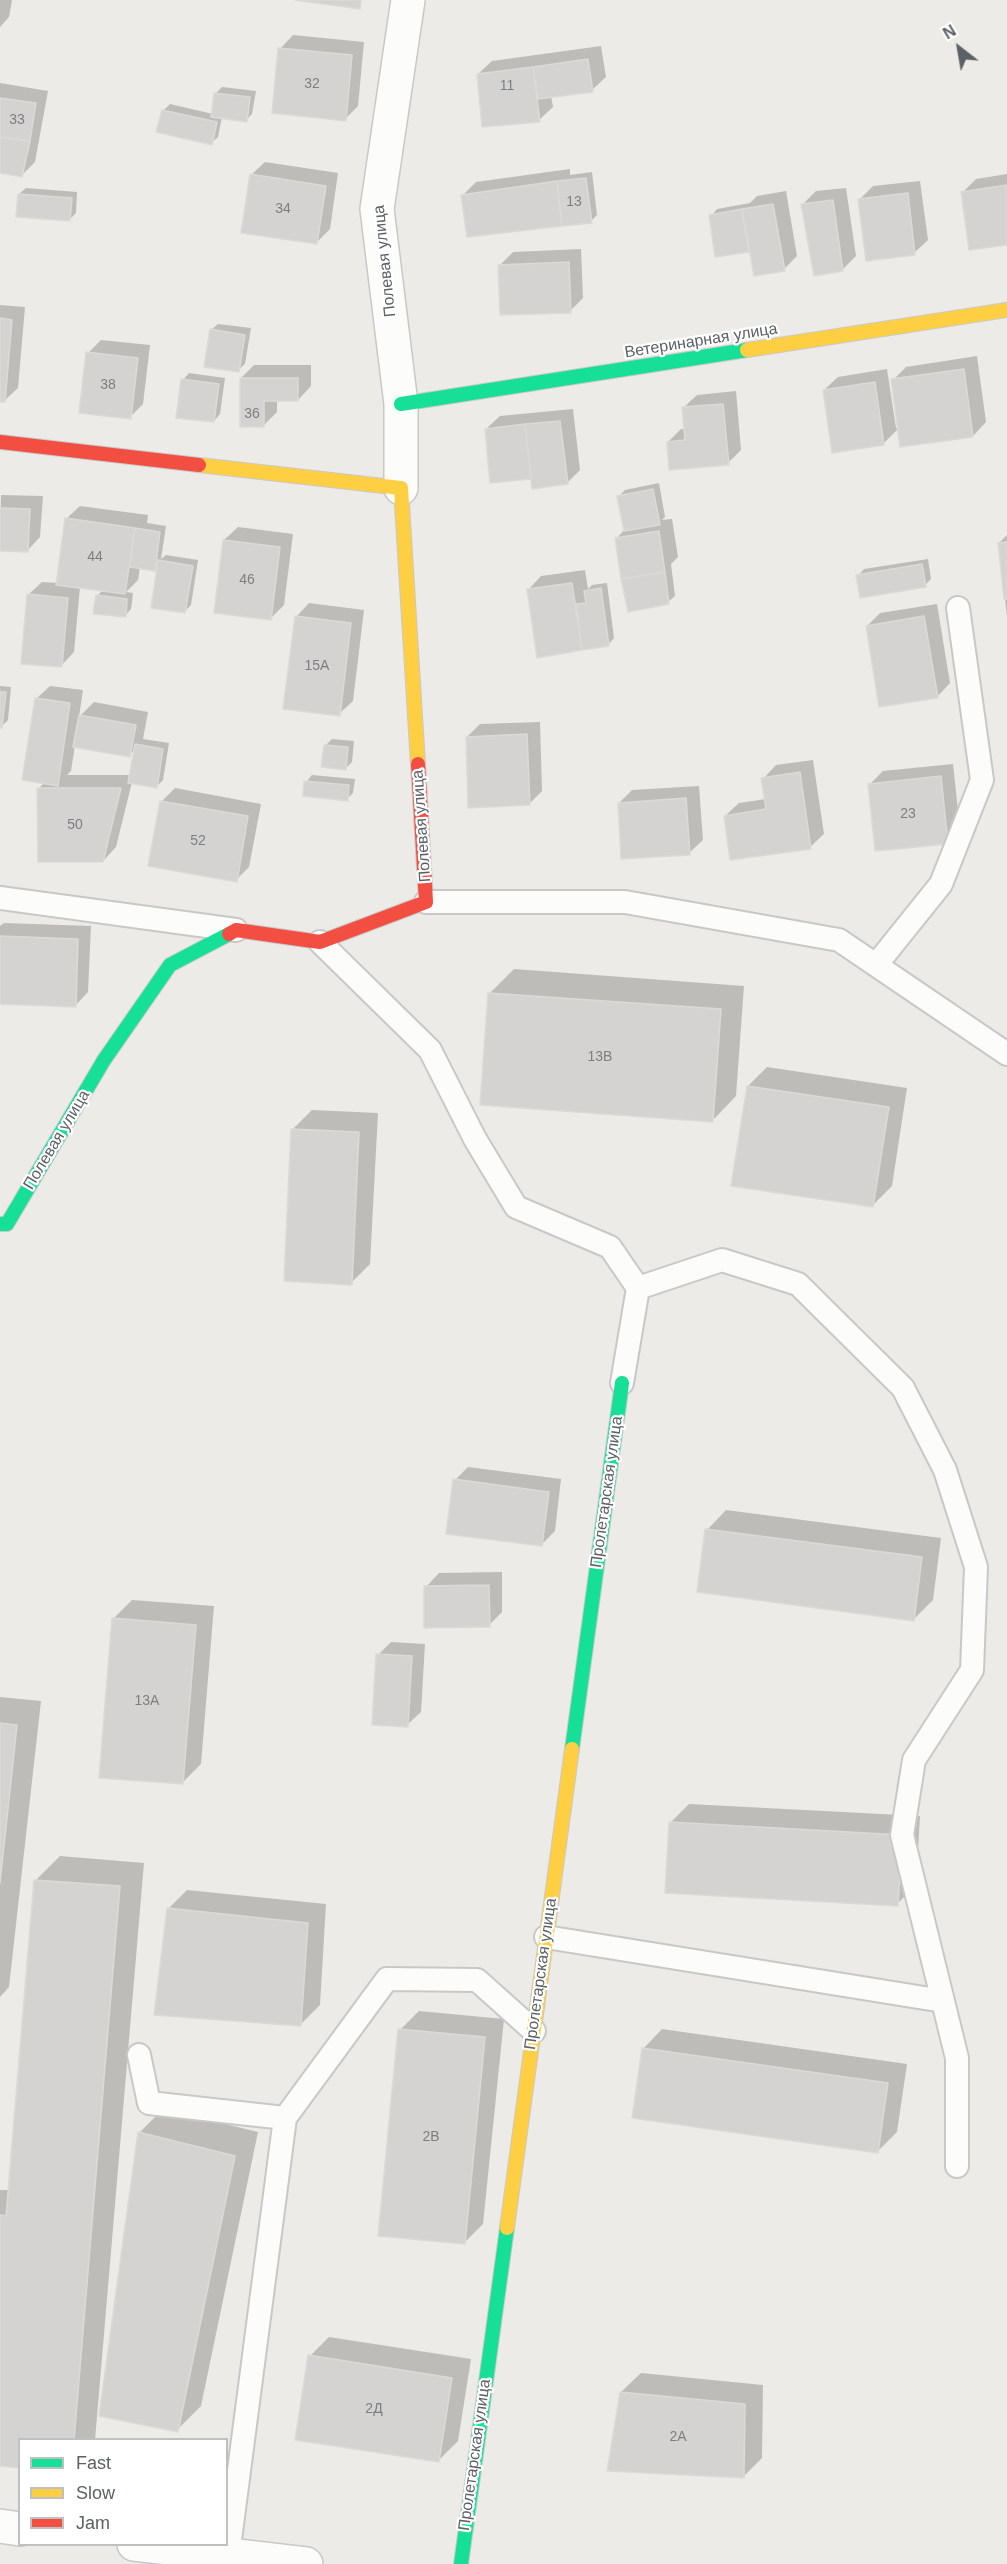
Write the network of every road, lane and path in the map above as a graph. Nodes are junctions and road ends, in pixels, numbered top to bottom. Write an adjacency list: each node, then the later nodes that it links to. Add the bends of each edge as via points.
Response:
1 (408, 0): 3 (street, Полевая улица, via 377,209)
2 (1007, 310): 3 (street, Ветеринарная улица)
3 (401, 404): 5 (street, Полевая улица)
4 (0, 442): 5 (street)
5 (401, 488): 8 (street, Полевая улица)
6 (958, 608): 11 (lane, via 982,780 941,884)
7 (0, 898): 9 (lane)
8 (426, 902): 10 (street, Полевая улица); 11 (lane, via 625,902 840,940)
9 (236, 930): 10 (street, Полевая улица); 13 (street, Полевая улица, via 170,965 104,1060 7,1224)
10 (320, 942): 14 (lane, via 430,1050 475,1139 516,1207 610,1247)
11 (876, 965): 12 (lane)
12 (1007, 1054)
13 (0, 1224)
14 (638, 1288): 15 (lane); 17 (lane, via 722,1260 798,1284 903,1388 945,1470 976,1567 972,1670 914,1760 902,1835)
15 (622, 1383): 16 (street, Пролетарская улица)
16 (546, 1936): 17 (lane); 18 (street, Пролетарская улица)
17 (943, 2001): 21 (lane, via 957,2058)
18 (534, 2031): 20 (lane, via 477,1980 387,1979); 27 (street, Пролетарская улица)
19 (139, 2055): 20 (lane, via 149,2103)
20 (285, 2118): 25 (lane)
21 (957, 2166)
22 (0, 2526): 23 (street)
23 (18, 2529)
24 (151, 2546): 25 (street)
25 (228, 2555): 26 (street)
26 (306, 2564)
27 (461, 2564)

